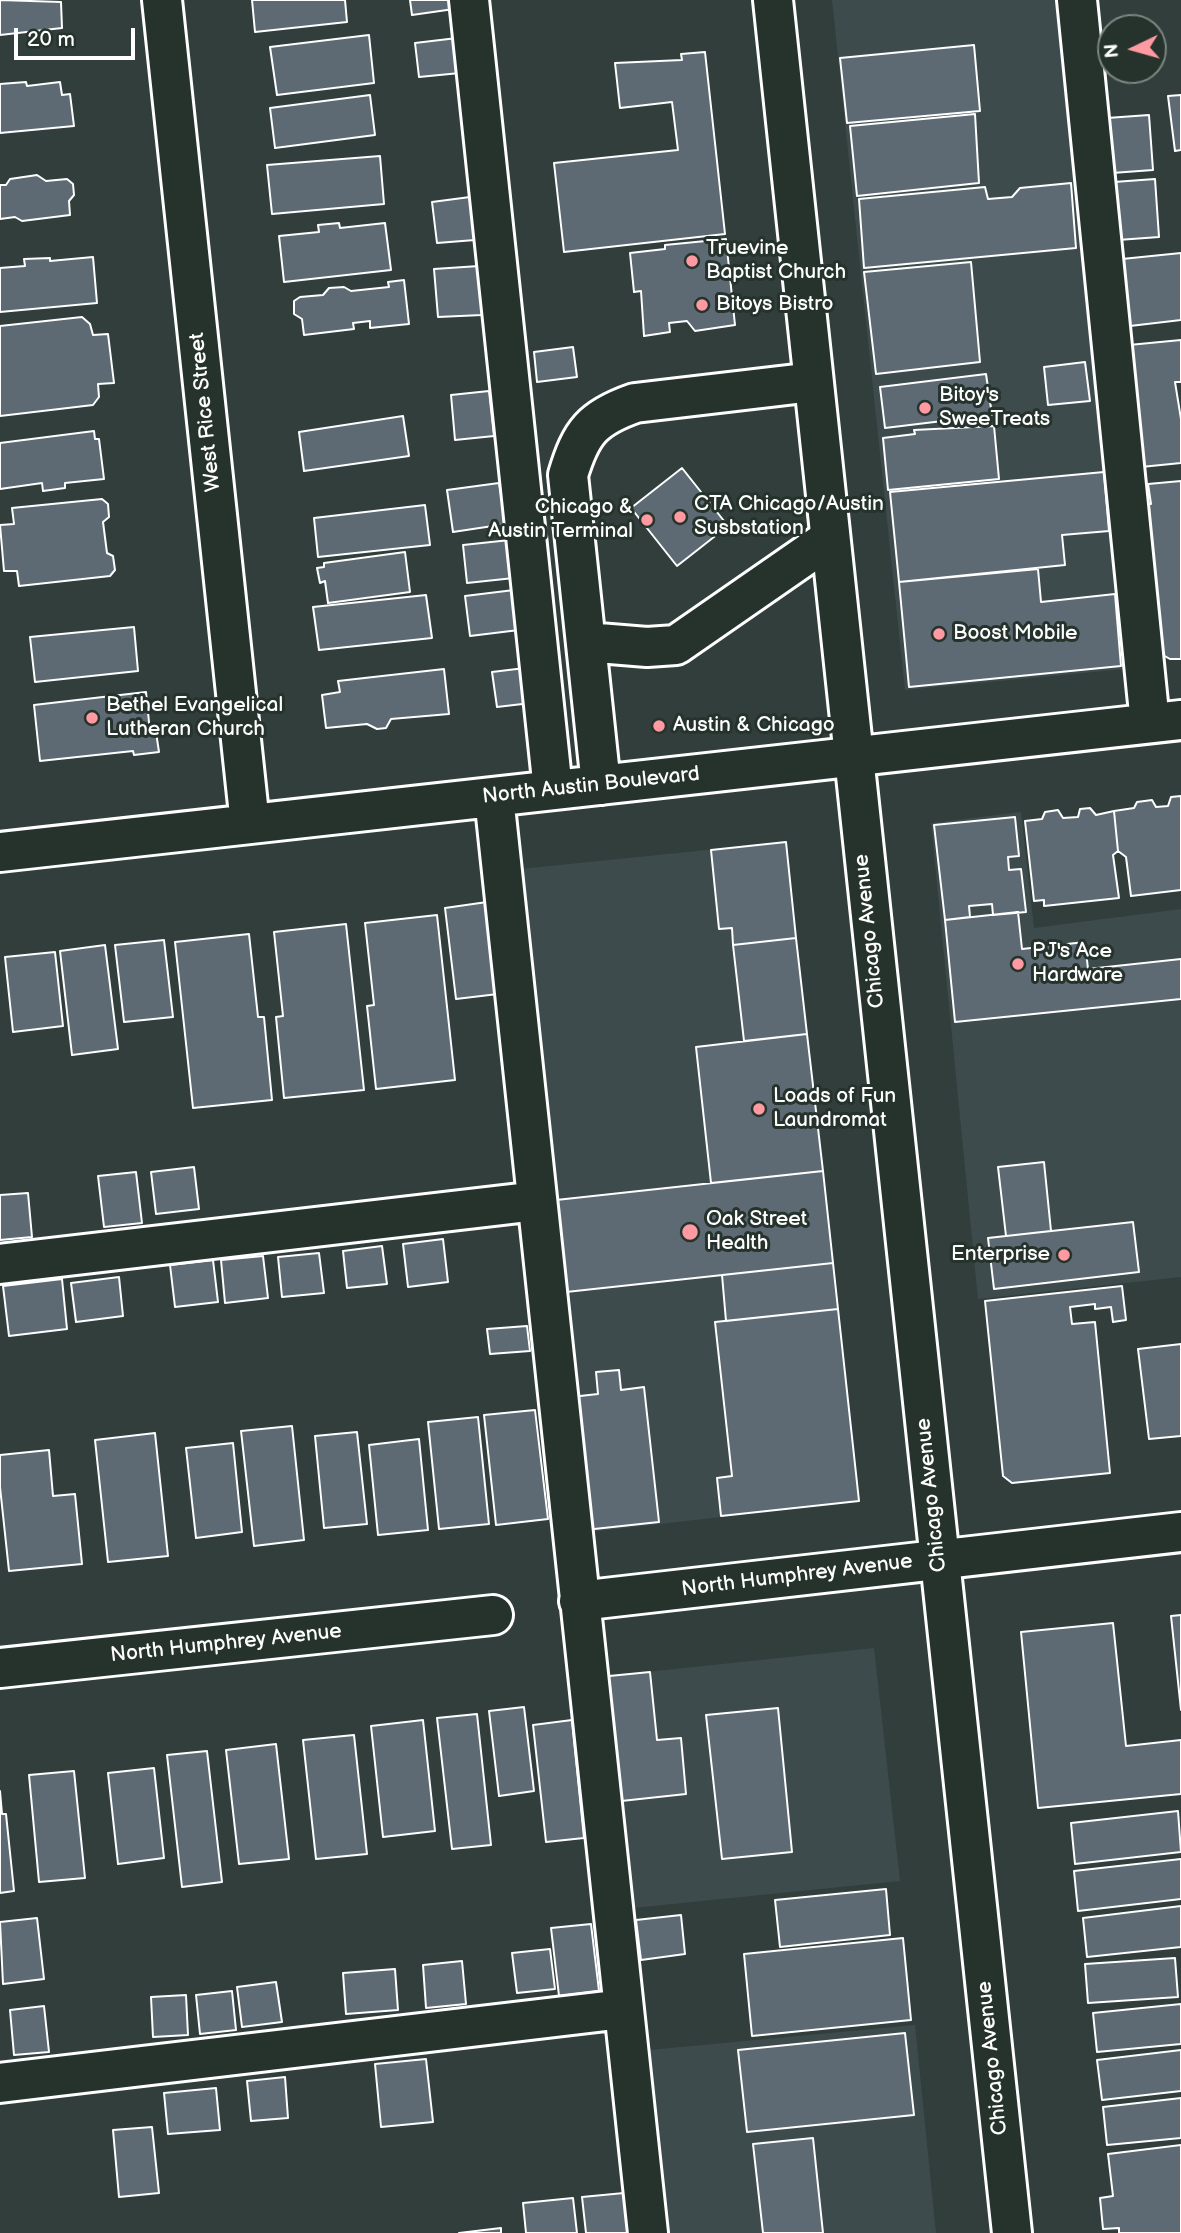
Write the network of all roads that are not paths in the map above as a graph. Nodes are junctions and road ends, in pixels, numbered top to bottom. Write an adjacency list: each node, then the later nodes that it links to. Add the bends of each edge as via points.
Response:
1 (162, 0): 13 (street, West Rice Street)
2 (469, 0): 11 (street)
3 (773, 0): 5 (street, Chicago Avenue)
4 (1077, 0): 8 (street)
5 (813, 382): 6 (street, Chicago Avenue); 7 (street, via 635,403 609,412 591,426 577,445 568,475)
6 (829, 539): 7 (street, via 676,645); 9 (street, Chicago Avenue)
7 (586, 642): 10 (street)
8 (1165, 722): 9 (street, North Austin Boulevard)
9 (852, 757): 10 (street, North Austin Boulevard); 18 (street, Chicago Avenue)
10 (601, 785): 11 (street, North Austin Boulevard)
11 (553, 790): 12 (street, North Austin Boulevard)
12 (495, 797): 13 (street, North Austin Boulevard); 15 (street)
13 (250, 824): 14 (street, North Austin Boulevard)
14 (0, 852)
15 (537, 1201): 16 (street); 19 (street)
16 (0, 1264)
17 (1181, 1532): 18 (street, North Humphrey Avenue)
18 (939, 1560): 19 (street, North Humphrey Avenue); 25 (street, Chicago Avenue)
19 (579, 1601): 22 (street)
20 (493, 1615): 21 (street, North Humphrey Avenue)
21 (0, 1668)
22 (623, 2008): 23 (street); 24 (street)
23 (0, 2083)
24 (648, 2233)
25 (1012, 2233)

